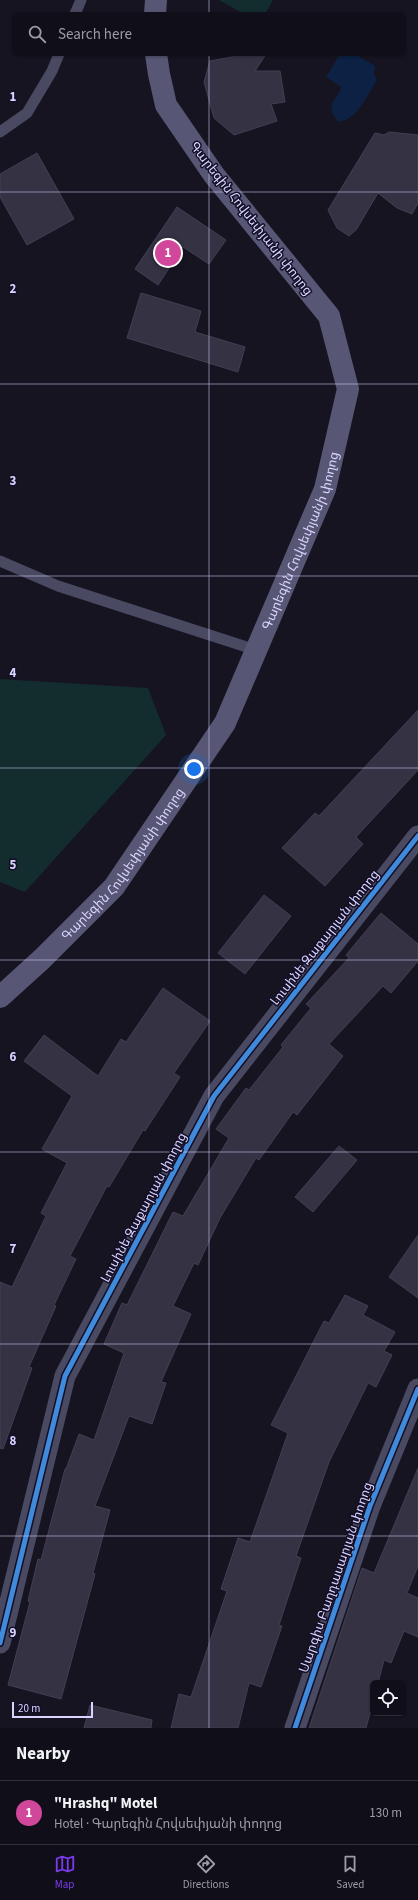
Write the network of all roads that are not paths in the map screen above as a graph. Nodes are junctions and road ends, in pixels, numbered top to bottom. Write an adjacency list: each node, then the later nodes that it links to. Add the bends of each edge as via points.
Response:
1 (81, 0): 3 (lane)
2 (156, 0): 4 (main road)
3 (76, 12)
4 (155, 12)
5 (58, 56): 7 (lane, via 27,113)
6 (156, 56): 9 (main road, Գարեգին Հովսեփյանի փողոց, via 166,105 214,175 329,316 348,389 325,489)
7 (0, 132)
8 (0, 561): 9 (lane, via 58,586)
9 (256, 650): 11 (main road, Գարեգին Հովսեփյանի փողոց, via 225,723 114,887)
10 (418, 836): 13 (street, Լուսինե Զաքարյան փողոց, via 214,1096 65,1376)
11 (0, 997)
12 (418, 1389): 14 (street, Սարգիս Բաղդասարյան փողոց, via 370,1506)
13 (0, 1643)
14 (295, 1728)

